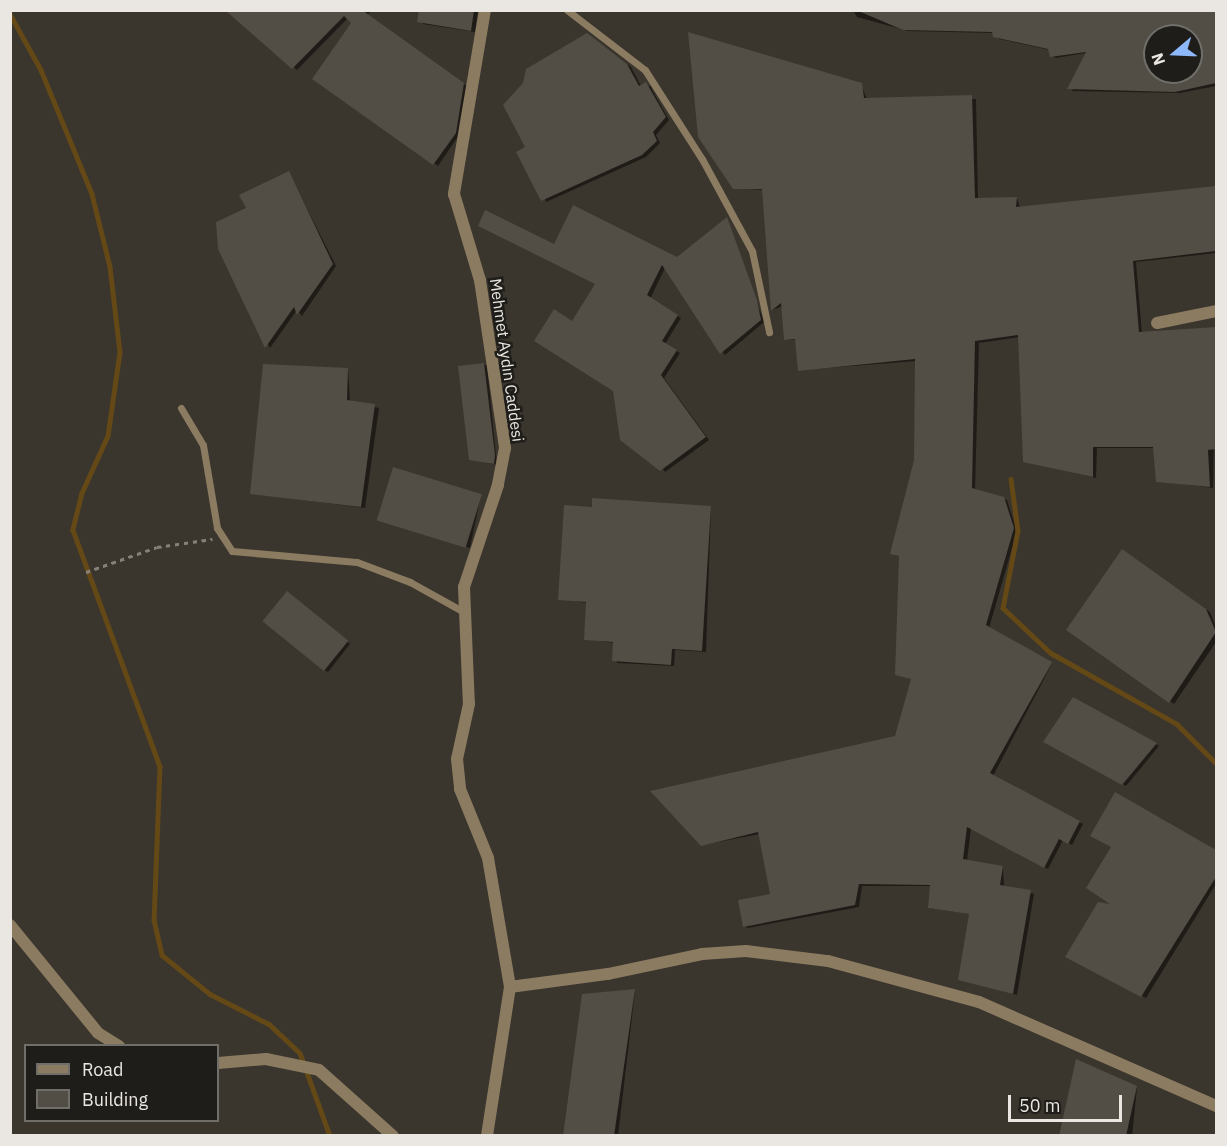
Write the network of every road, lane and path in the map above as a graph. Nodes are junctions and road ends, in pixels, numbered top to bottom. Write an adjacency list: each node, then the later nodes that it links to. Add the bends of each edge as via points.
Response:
1 (484, 10): 9 (street, Mehmet Aydın Caddesi, via 454,194 480,280 505,448)
2 (567, 10): 5 (lane, via 645,70 702,159 752,251)
3 (1216, 311): 4 (street)
4 (1157, 323)
5 (769, 332)
6 (181, 408): 7 (lane, via 203,445)
7 (220, 538): 8 (path, via 157,547); 9 (lane, via 239,554 357,562 410,582)
8 (86, 572)
9 (462, 611): 11 (street, Mehmet Aydın Caddesi, via 469,704 457,759 460,789 488,858)
10 (10, 925): 12 (street, via 98,1033)
11 (510, 987): 14 (street, via 608,974 702,954 746,951 828,961 980,1002); 16 (street, Mehmet Aydın Caddesi)
12 (116, 1044)
13 (219, 1063): 15 (street, via 266,1059 319,1070)
14 (1216, 1106)
15 (393, 1136)
16 (488, 1136)

